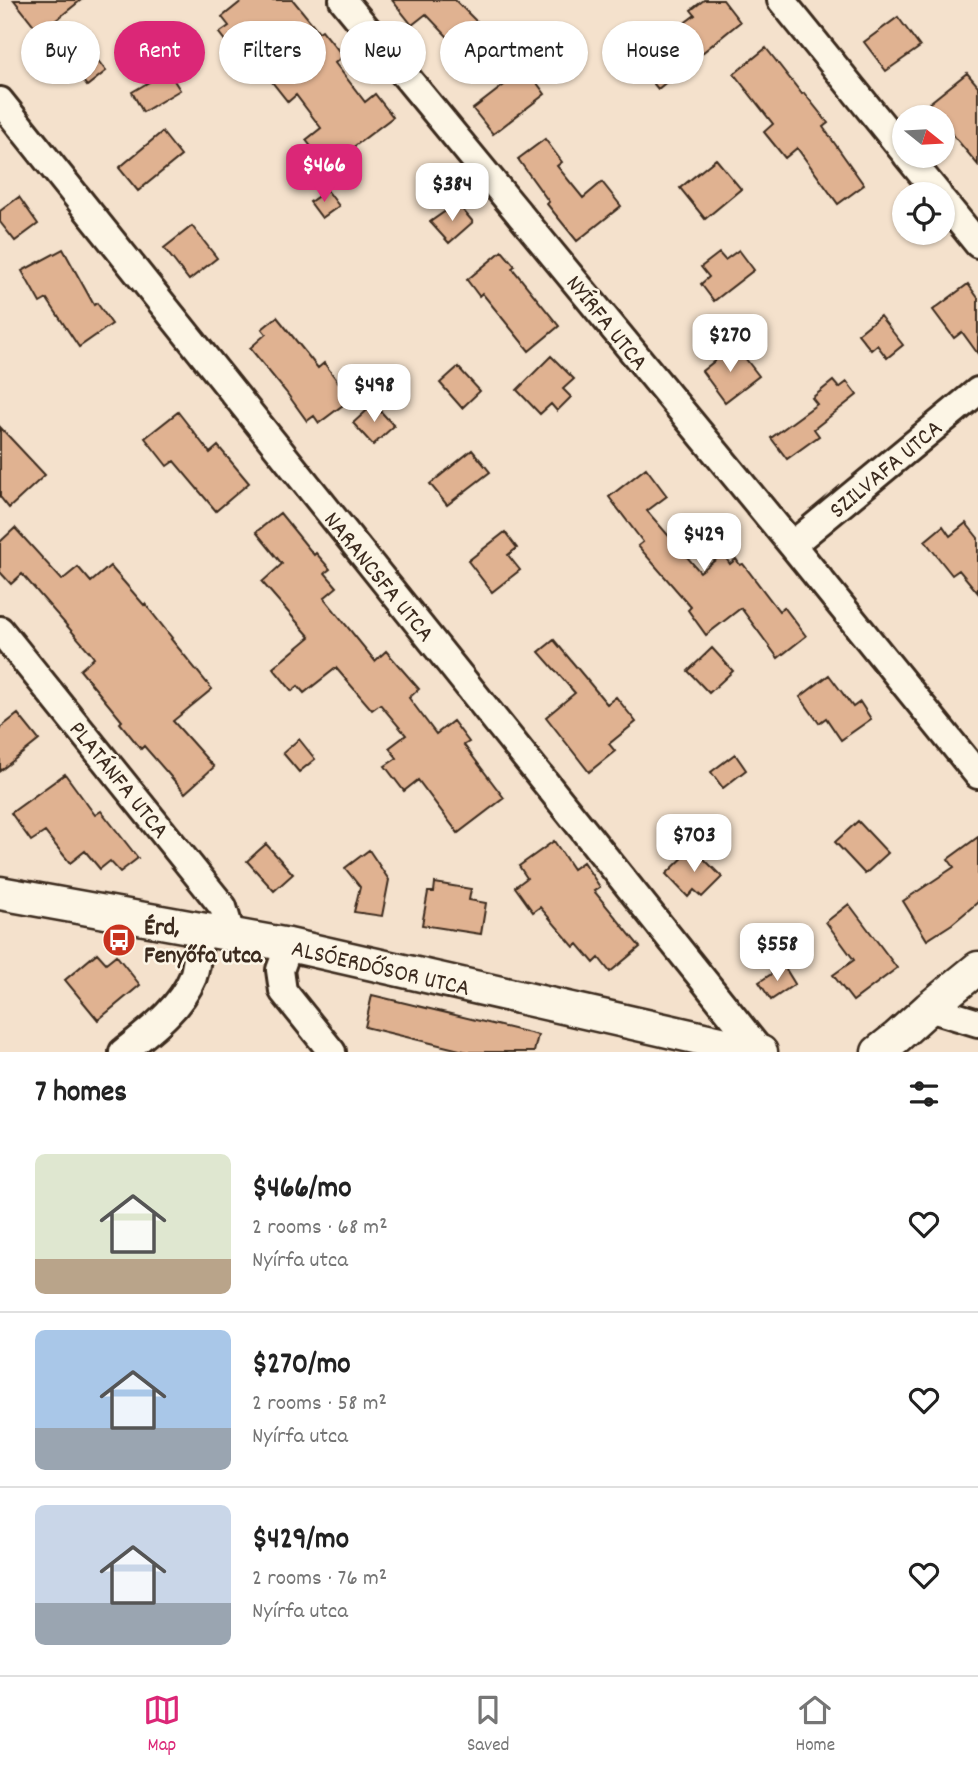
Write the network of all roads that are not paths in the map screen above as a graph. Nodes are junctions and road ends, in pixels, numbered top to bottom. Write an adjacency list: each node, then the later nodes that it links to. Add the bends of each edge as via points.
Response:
1 (343, 0): 10 (street, NYÍRFA UTCA)
2 (781, 0): 4 (street)
3 (0, 101): 22 (street, NARANCSFA UTCA)
4 (892, 137)
5 (917, 168): 6 (street)
6 (928, 182)
7 (955, 216): 8 (street)
8 (978, 244)
9 (978, 391): 10 (street, SZILVAFA UTCA)
10 (792, 545): 12 (street, NYÍRFA UTCA)
11 (0, 630): 15 (street, PLATÁNFA UTCA, via 223,907)
12 (978, 775)
13 (0, 893): 14 (street, ALSÓERDŐSOR UTCA)
14 (201, 928): 15 (street, ALSÓERDŐSOR UTCA); 20 (street, via 194,975 182,996)
15 (231, 934): 16 (street, ALSÓERDŐSOR UTCA)
16 (289, 945): 21 (street, via 280,970 283,991); 22 (street, ALSÓERDŐSOR UTCA)
17 (978, 968): 18 (street)
18 (929, 1008): 19 (street); 23 (street)
19 (978, 1023)
20 (123, 1052)
21 (332, 1052)
22 (761, 1052)
23 (877, 1052)

